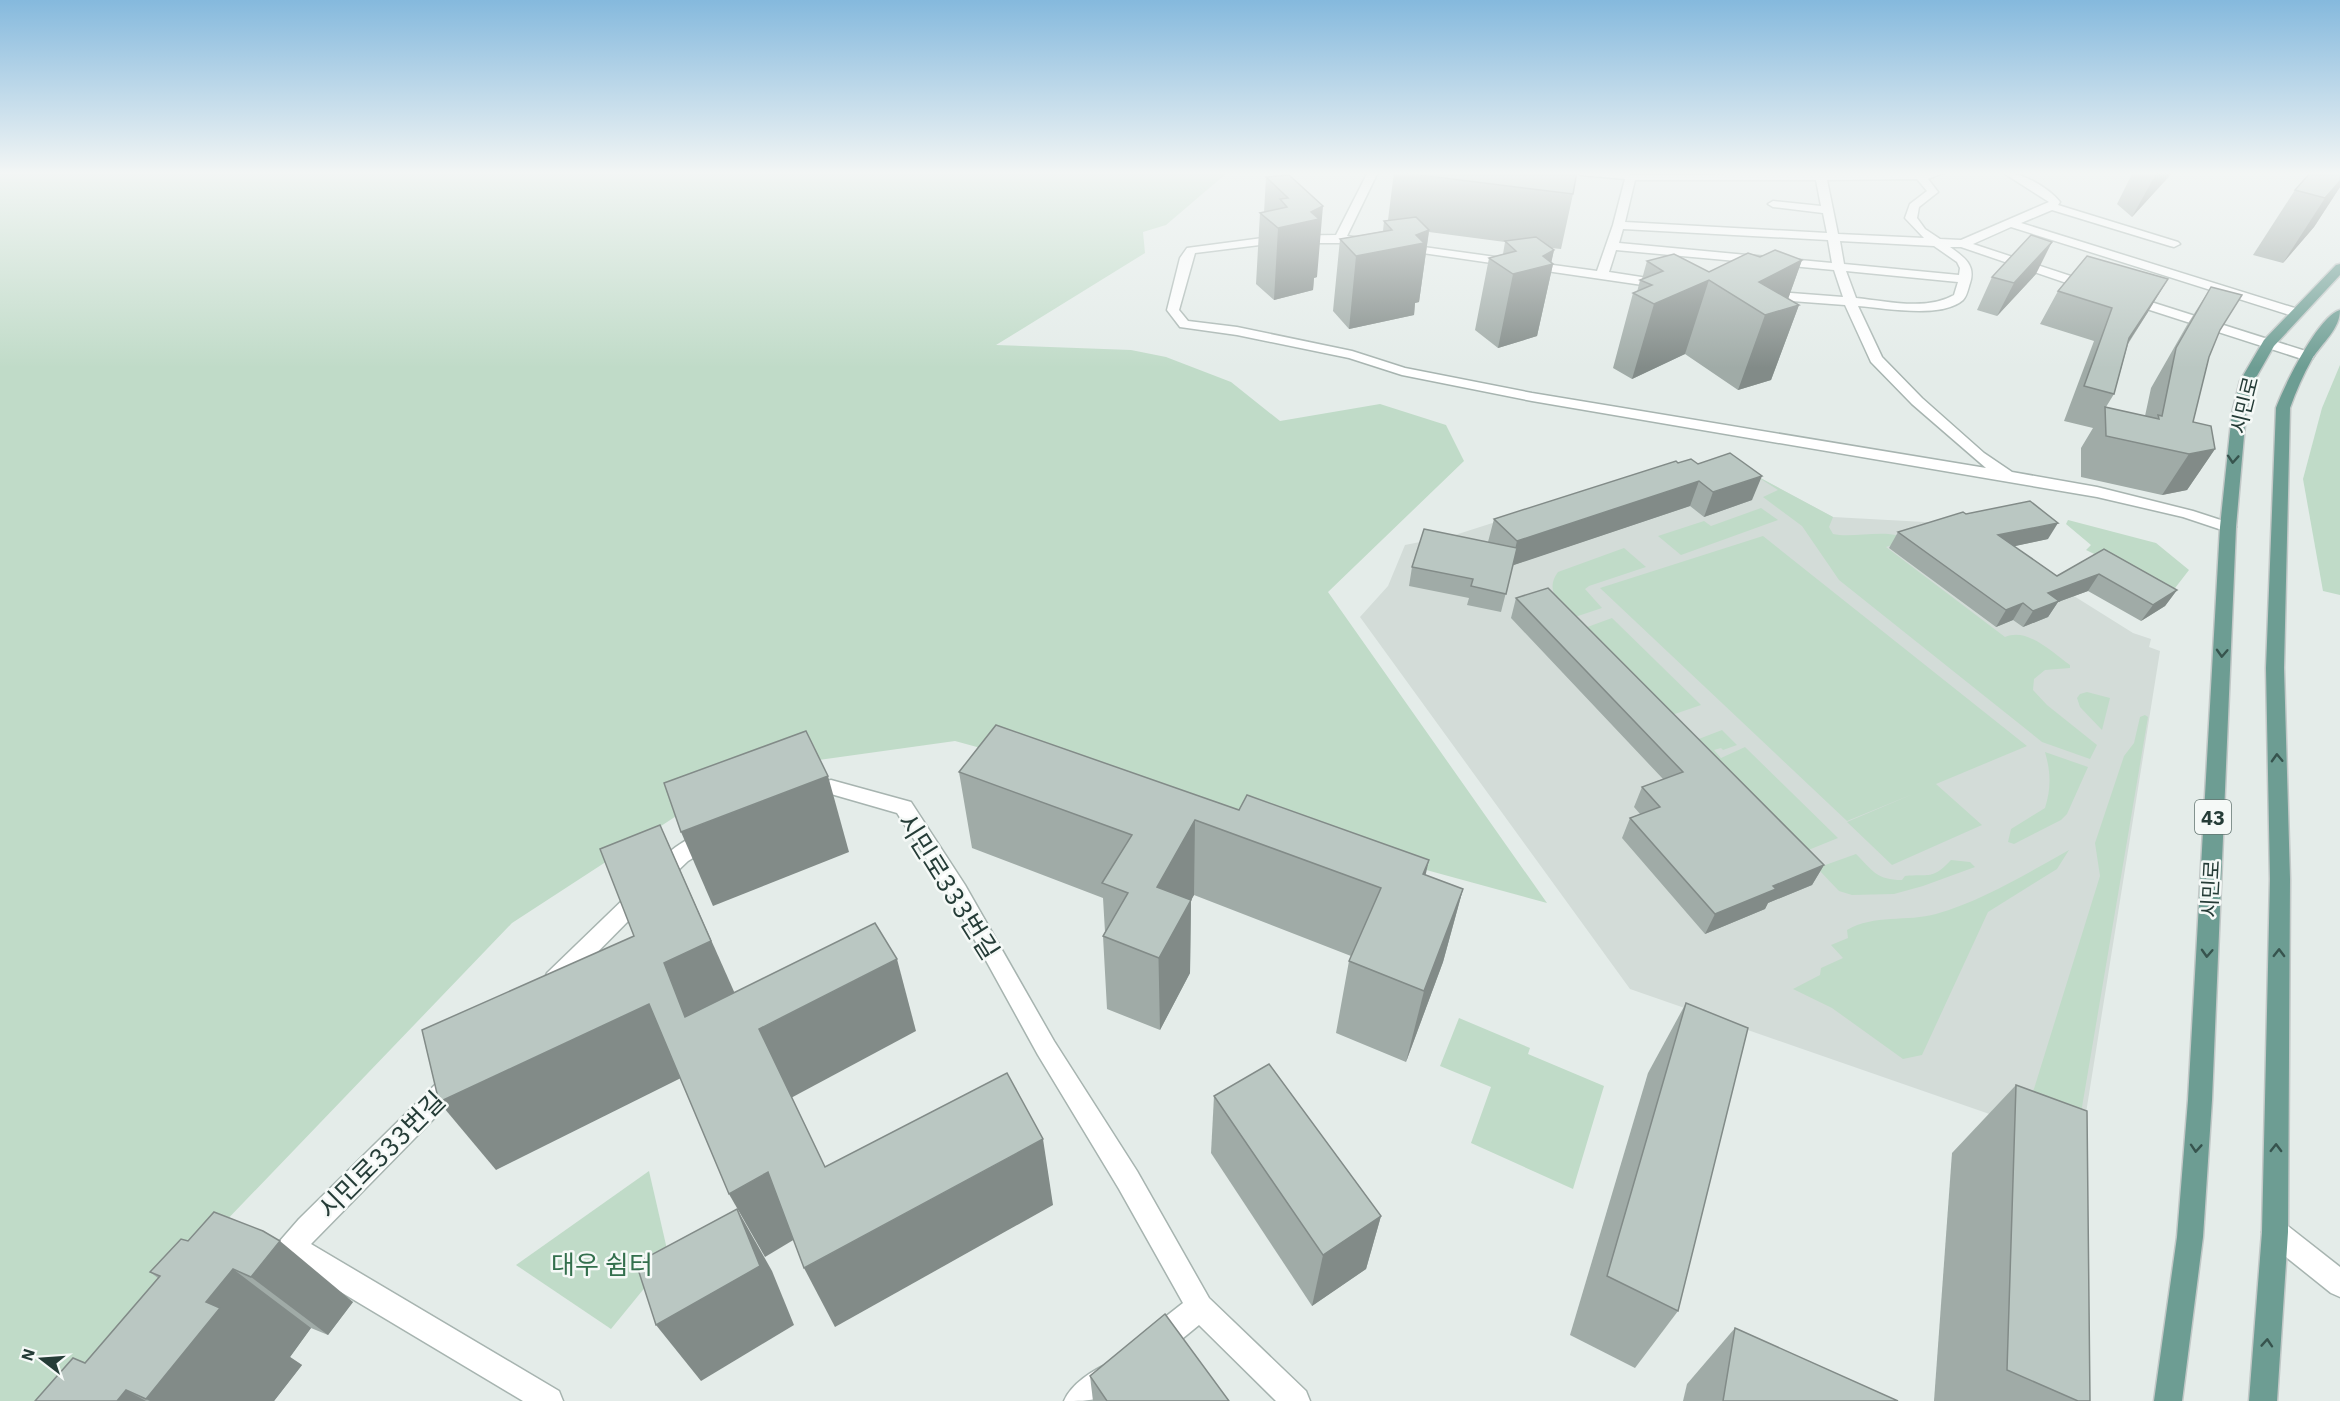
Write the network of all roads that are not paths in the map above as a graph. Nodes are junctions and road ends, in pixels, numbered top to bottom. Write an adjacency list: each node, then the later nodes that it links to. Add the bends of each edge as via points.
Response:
1 (1615, 237): 11 (street)
2 (1833, 237): 13 (street)
3 (1853, 237): 9 (street)
4 (1929, 237): 9 (street)
5 (1977, 237): 10 (street)
6 (2077, 237): 12 (street)
7 (2126, 237): 12 (street)
8 (1340, 239): 15 (street); 26 (street, via 1234,242 1191,250 1173,310 1184,324 1352,355 1402,370 1532,397)
9 (1936, 243): 10 (street); 16 (street, via 1962,260)
10 (1962, 244): 18 (street)
11 (1612, 246): 13 (street); 15 (street)
12 (2160, 255): 22 (street)
13 (1839, 267): 16 (street); 21 (street)
14 (2340, 268): 22 (main road, 시민로 / 43)
15 (1602, 275): 17 (street)
16 (1965, 279): 21 (street, via 1959,297 1947,304 1919,307)
17 (1674, 286)
18 (2101, 291)
19 (1753, 293): 21 (street)
20 (2119, 296): 24 (street)
21 (1851, 303): 26 (street, via 1867,344 1886,371 1979,456)
22 (2296, 313): 24 (main road, 시민로 / 43)
23 (2340, 314): 25 (main road, 시민로)
24 (2269, 344): 25 (street); 27 (main road, 시민로 / 43, one-way to 27, via 2247,381 2239,413)
25 (2307, 356): 32 (main road, 시민로, one-way to 25, via 2280,879 2275,668 2281,439 2289,386)
26 (2007, 476): 27 (street, via 2139,502)
27 (2228, 527): 40 (main road, 시민로 / 43, one-way to 40, via 2198,1123 2190,1237)
28 (784, 798): 36 (street, 시민로333번길, via 831,787 904,807 958,891)
29 (727, 828): 30 (street, via 681,855)
30 (538, 997)
31 (472, 1064): 33 (street, 시민로333번길)
32 (2275, 1232): 35 (street); 41 (main road, 시민로, one-way to 32)
33 (292, 1248): 34 (street, 시민로333번길); 37 (street)
34 (260, 1282)
35 (2340, 1284)
36 (1200, 1307): 38 (street); 39 (street, 시민로333번길)
37 (549, 1401)
38 (1078, 1401)
39 (1296, 1401)
40 (2168, 1401)
41 (2264, 1401)

